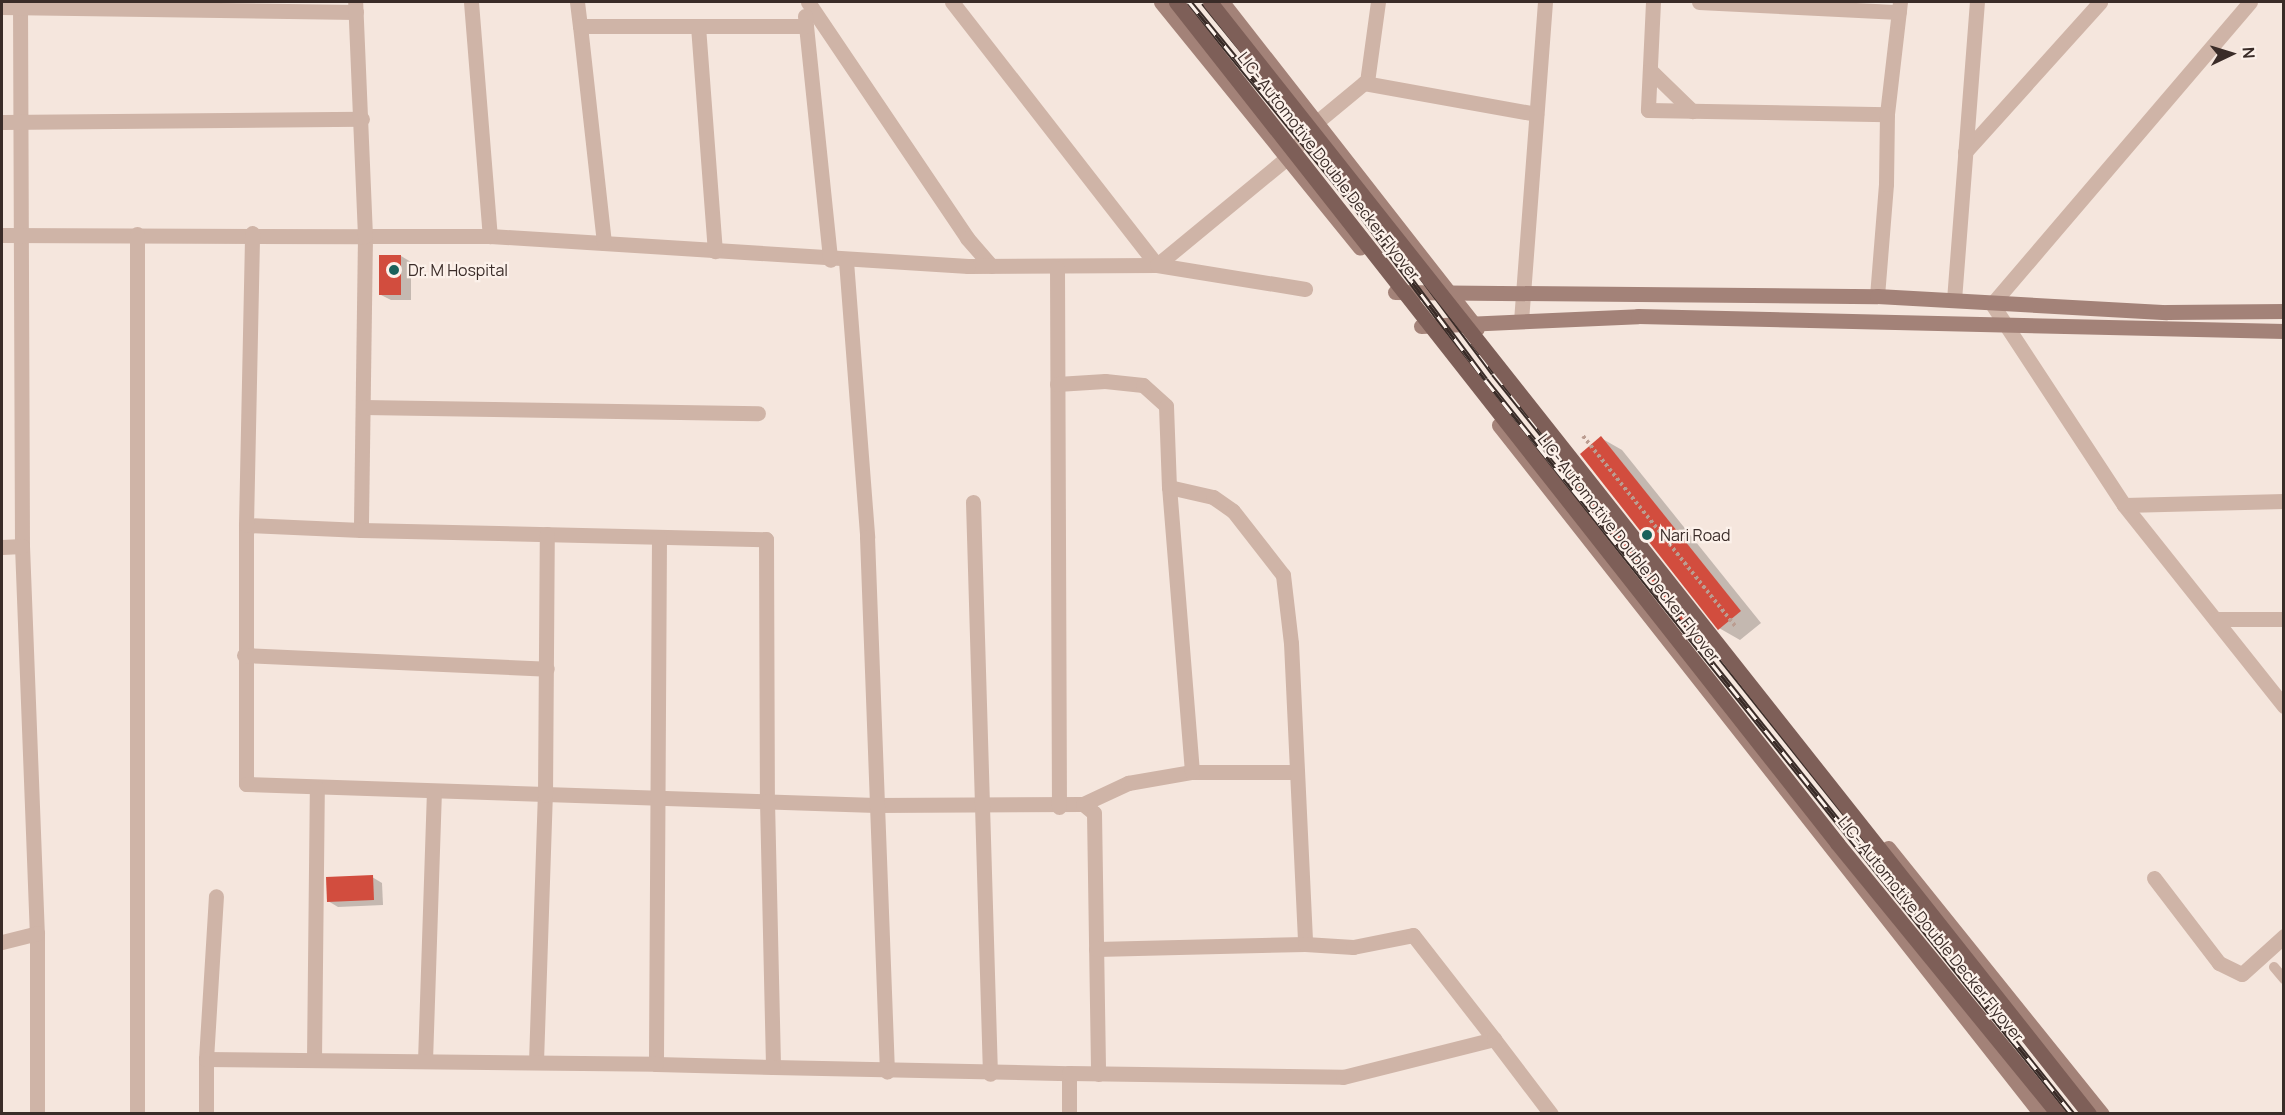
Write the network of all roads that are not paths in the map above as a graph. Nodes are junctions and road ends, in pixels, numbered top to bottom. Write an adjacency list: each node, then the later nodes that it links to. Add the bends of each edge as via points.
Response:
1 (471, 2): 39 (street)
2 (577, 2): 20 (street)
3 (806, 2): 22 (street); 45 (street, via 967,238)
4 (952, 2): 44 (street)
5 (1161, 2): 33 (main road)
6 (1176, 2): 116 (main road, LIC- Automotive Double Decker Flyover, bridge, via 1837,843)
7 (1210, 2): 117 (main road, LIC- Automotive Double Decker Flyover, bridge)
8 (1222, 2): 29 (main road)
9 (1378, 2): 24 (street)
10 (1545, 2): 26 (street)
11 (1653, 2): 23 (street)
12 (1699, 2): 19 (street)
13 (1977, 2): 32 (street)
14 (2100, 2): 32 (street)
15 (2250, 2): 53 (street)
16 (20, 5): 17 (street); 18 (street); 31 (street)
17 (2, 7)
18 (355, 7): 28 (street)
19 (1899, 7): 27 (street)
20 (580, 26): 21 (street); 40 (street)
21 (698, 26): 22 (street); 41 (street)
22 (806, 27): 42 (street)
23 (1650, 70): 25 (street); 25 (street, via 1648,110)
24 (1367, 82): 26 (street); 29 (street)
25 (1692, 111): 27 (street)
26 (1536, 114): 50 (street)
27 (1887, 114): 51 (street)
28 (362, 119): 31 (street); 38 (street)
29 (1318, 121): 33 (street); 49 (main road)
30 (2, 122): 31 (street)
31 (21, 122): 37 (street)
32 (1965, 152): 52 (street)
33 (1288, 157): 44 (street); 48 (main road)
34 (252, 233): 35 (street); 38 (street); 68 (street)
35 (137, 234): 37 (street); 111 (street)
36 (2, 235): 37 (street)
37 (19, 235): 72 (street)
38 (365, 236): 39 (street); 62 (street)
39 (490, 236): 40 (street)
40 (604, 243): 41 (street)
41 (715, 251): 42 (street)
42 (830, 260): 43 (street)
43 (846, 261): 45 (street); 87 (street, via 867,537)
44 (1157, 265): 46 (street); 47 (street)
45 (992, 266): 46 (street)
46 (1057, 268): 61 (street)
47 (1305, 289)
48 (1395, 292): 49 (main road); 59 (main road)
49 (1450, 293): 50 (main road); 57 (main road)
50 (1523, 293): 51 (main road); 55 (street)
51 (1877, 296): 52 (main road)
52 (1954, 300): 53 (main road); 56 (main road)
53 (1992, 304): 54 (main road, via 2167,312); 58 (street)
54 (2283, 311)
55 (1521, 321): 56 (main road, via 1638,316); 57 (main road)
56 (1954, 322): 58 (main road)
57 (1473, 323): 59 (main road); 118 (main road)
58 (2002, 324): 60 (main road); 67 (street)
59 (1421, 326): 115 (main road)
60 (2283, 331)
61 (1057, 384): 64 (street, via 1105,381 1143,385 1166,406); 89 (street)
62 (363, 407): 63 (street); 69 (street)
63 (758, 413)
64 (1169, 487): 79 (street); 80 (street, via 1213,497 1233,511 1283,576 1291,643)
65 (2283, 501): 67 (street)
66 (973, 502): 88 (street)
67 (2124, 506): 74 (street)
68 (246, 525): 69 (street); 76 (street)
69 (361, 530): 70 (street)
70 (547, 534): 71 (street); 77 (street)
71 (658, 537): 84 (street); 85 (street, via 766,539)
72 (22, 546): 73 (street); 92 (street)
73 (2, 547)
74 (2215, 619): 75 (street); 78 (street)
75 (2283, 619)
76 (244, 655): 77 (street); 81 (street, via 246,784)
77 (547, 669): 83 (street)
78 (2283, 706)
79 (1192, 772): 80 (street); 86 (street, via 1128,783)
80 (1297, 772): 95 (street)
81 (317, 788): 82 (street); 101 (street)
82 (434, 791): 83 (street); 102 (street)
83 (545, 795): 84 (street); 103 (street)
84 (660, 796): 85 (street); 104 (street)
85 (767, 801): 87 (street); 105 (street)
86 (1083, 804): 89 (street); 96 (street, via 1094,813)
87 (876, 805): 88 (street); 106 (street)
88 (982, 805): 89 (street); 108 (street)
89 (1059, 807)
90 (2154, 878): 93 (street, via 2219,963 2242,974)
91 (216, 896): 100 (street)
92 (37, 933): 94 (street); 110 (street)
93 (2283, 936)
94 (2, 942)
95 (1305, 944): 96 (street); 99 (street, via 1353,947 1413,935)
96 (1096, 949): 109 (street)
97 (2274, 967): 98 (lane)
98 (2283, 979)
99 (1494, 1039): 109 (street, via 1343,1077); 114 (street)
100 (206, 1059): 101 (street); 112 (street)
101 (315, 1060): 102 (street)
102 (425, 1061): 103 (street)
103 (536, 1062): 104 (street)
104 (656, 1064): 105 (street)
105 (773, 1067): 106 (street)
106 (887, 1071): 108 (street)
107 (1069, 1073): 108 (street); 109 (street); 113 (street)
108 (990, 1074)
109 (1098, 1074)
110 (37, 1113)
111 (137, 1113)
112 (206, 1113)
113 (1069, 1113)
114 (1551, 1113)
115 (2041, 1113)
116 (2058, 1113)
117 (2089, 1113)
118 (2102, 1113)

